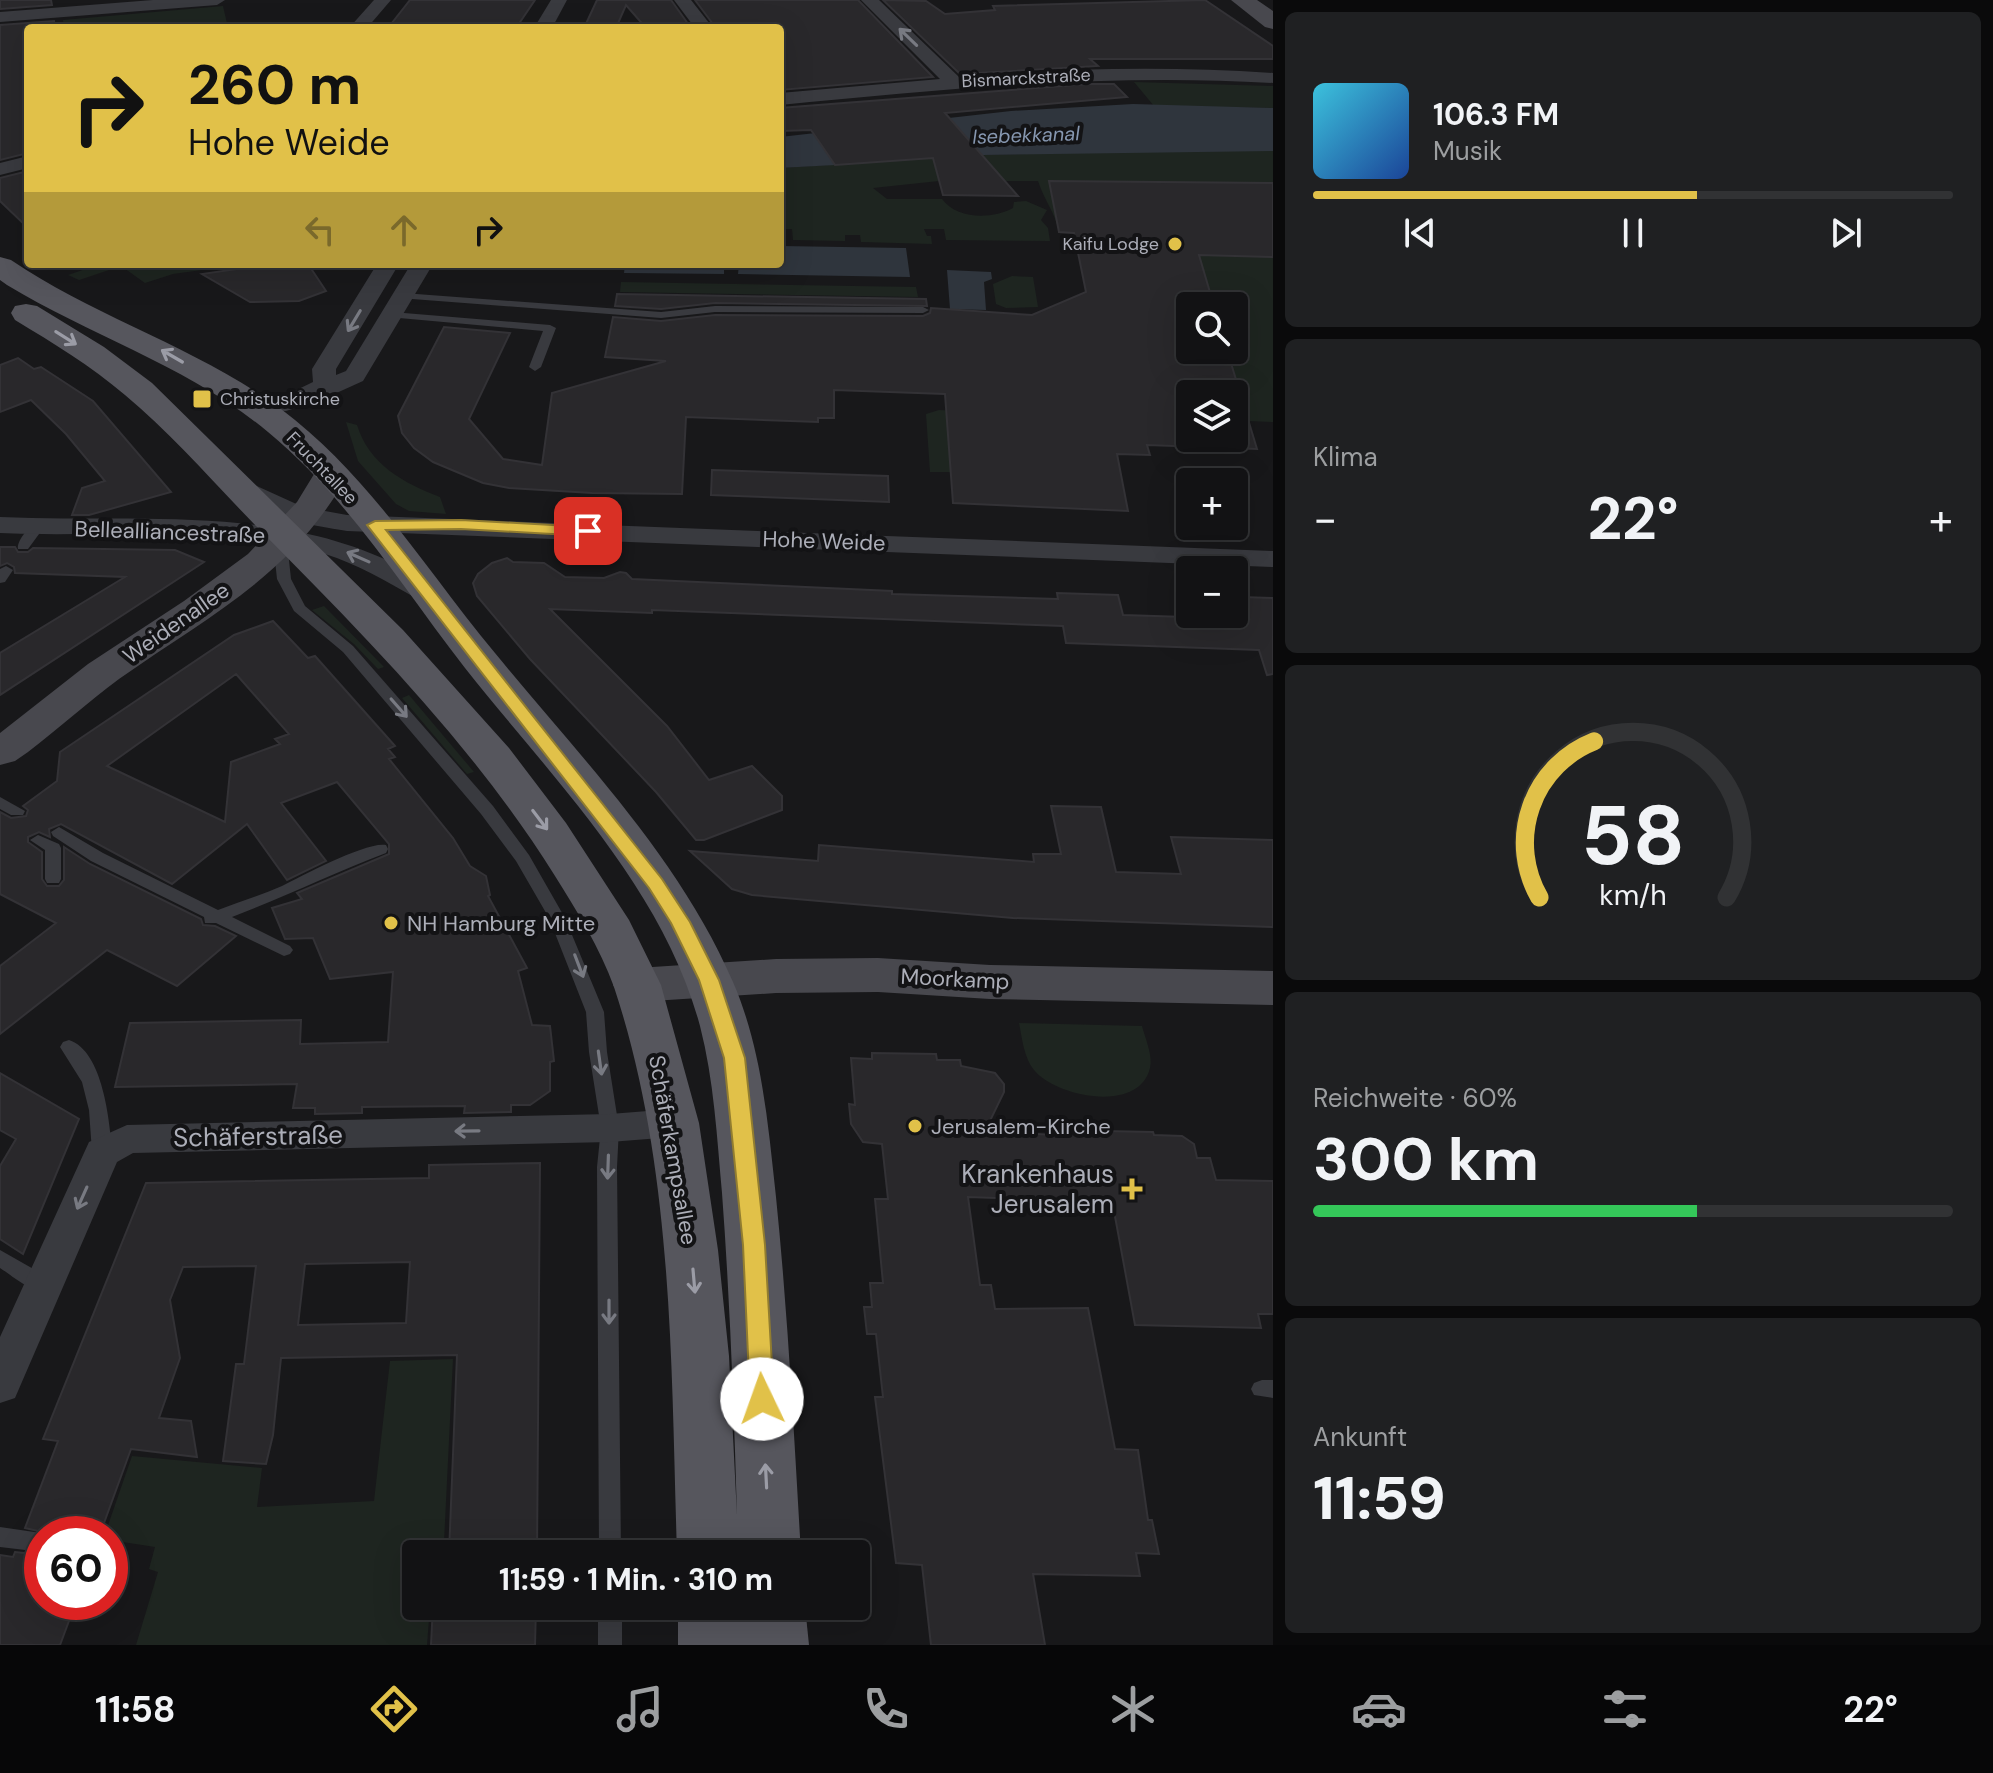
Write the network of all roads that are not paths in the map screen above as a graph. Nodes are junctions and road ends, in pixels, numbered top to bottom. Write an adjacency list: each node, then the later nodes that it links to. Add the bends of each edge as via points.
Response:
1 (217, 0): 7 (street)
2 (383, 0): 9 (street)
3 (559, 0): 10 (street)
4 (682, 0): 11 (street)
5 (869, 0): 13 (street, one-way to 5)
6 (1242, 0): 8 (street)
7 (0, 17)
8 (1273, 22)
9 (362, 24)
10 (545, 24)
11 (701, 24)
12 (1273, 78): 13 (street, Bismarckstraße, via 1136,74)
13 (954, 82): 14 (street, Bismarckstraße)
14 (784, 99)
15 (24, 163): 16 (street)
16 (0, 169)
17 (0, 266): 25 (main road, Fruchtallee, one-way to 17, via 161,350)
18 (386, 268): 24 (street, one-way to 24, via 324,369 325,384)
19 (420, 268): 21 (street)
20 (0, 296): 29 (main road, one-way to 29, via 112,367 227,476)
21 (397, 305): 22 (lane, via 661,315 715,309); 23 (lane, via 550,328); 24 (street, via 359,372)
22 (923, 310)
23 (535, 367)
24 (313, 395): 25 (street, via 279,406)
25 (251, 405): 26 (main road, Fruchtallee)
26 (331, 473): 28 (main road, Fruchtallee); 29 (street, Weidenallee)
27 (0, 525): 29 (street, Bellealliancestraße, via 30,537)
28 (375, 525): 29 (street, Fruchtallee); 30 (street, Hohe Weide); 31 (main road)
29 (295, 527): 31 (street, Bellealliancestraße, one-way to 29); 32 (street, Weidenallee, via 230,586 109,668); 42 (main road, Schäferkampsallee, one-way to 42, via 494,757 580,877); 46 (lane, one-way to 46, via 281,551 284,579 299,608 348,649 388,695 502,829 541,888 575,955 595,1012)
30 (1273, 559)
31 (424, 591): 41 (main road, via 656,883)
32 (0, 752)
33 (0, 802): 34 (lane)
34 (17, 811)
35 (59, 832): 40 (lane, via 97,857)
36 (38, 840): 38 (lane, via 53,848)
37 (380, 849): 39 (lane)
38 (53, 879)
39 (210, 920)
40 (284, 950)
41 (709, 980): 42 (street, Moorkamp); 43 (street, Moorkamp, via 878,975); 55 (main road, one-way to 41, via 754,1245 735,1058)
42 (637, 985): 45 (main road, Schäferkampsallee)
43 (1273, 988)
44 (69, 1047): 47 (lane, via 79,1056 92,1086)
45 (673, 1123): 46 (street, Schäferstraße); 54 (main road, Schäferkampsallee, one-way to 54, via 700,1356)
46 (610, 1128): 47 (street, Schäferstraße, one-way to 47, via 127,1139); 53 (lane, one-way to 53)
47 (102, 1152): 49 (street, one-way to 49)
48 (0, 1258): 49 (lane)
49 (44, 1285): 50 (street)
50 (0, 1385)
51 (0, 1537): 52 (lane)
52 (24, 1540)
53 (610, 1540)
54 (707, 1540)
55 (769, 1540)
56 (610, 1620): 59 (lane)
57 (710, 1620): 60 (main road)
58 (774, 1620): 61 (main road)
59 (610, 1645)
60 (711, 1645)
61 (776, 1645)

